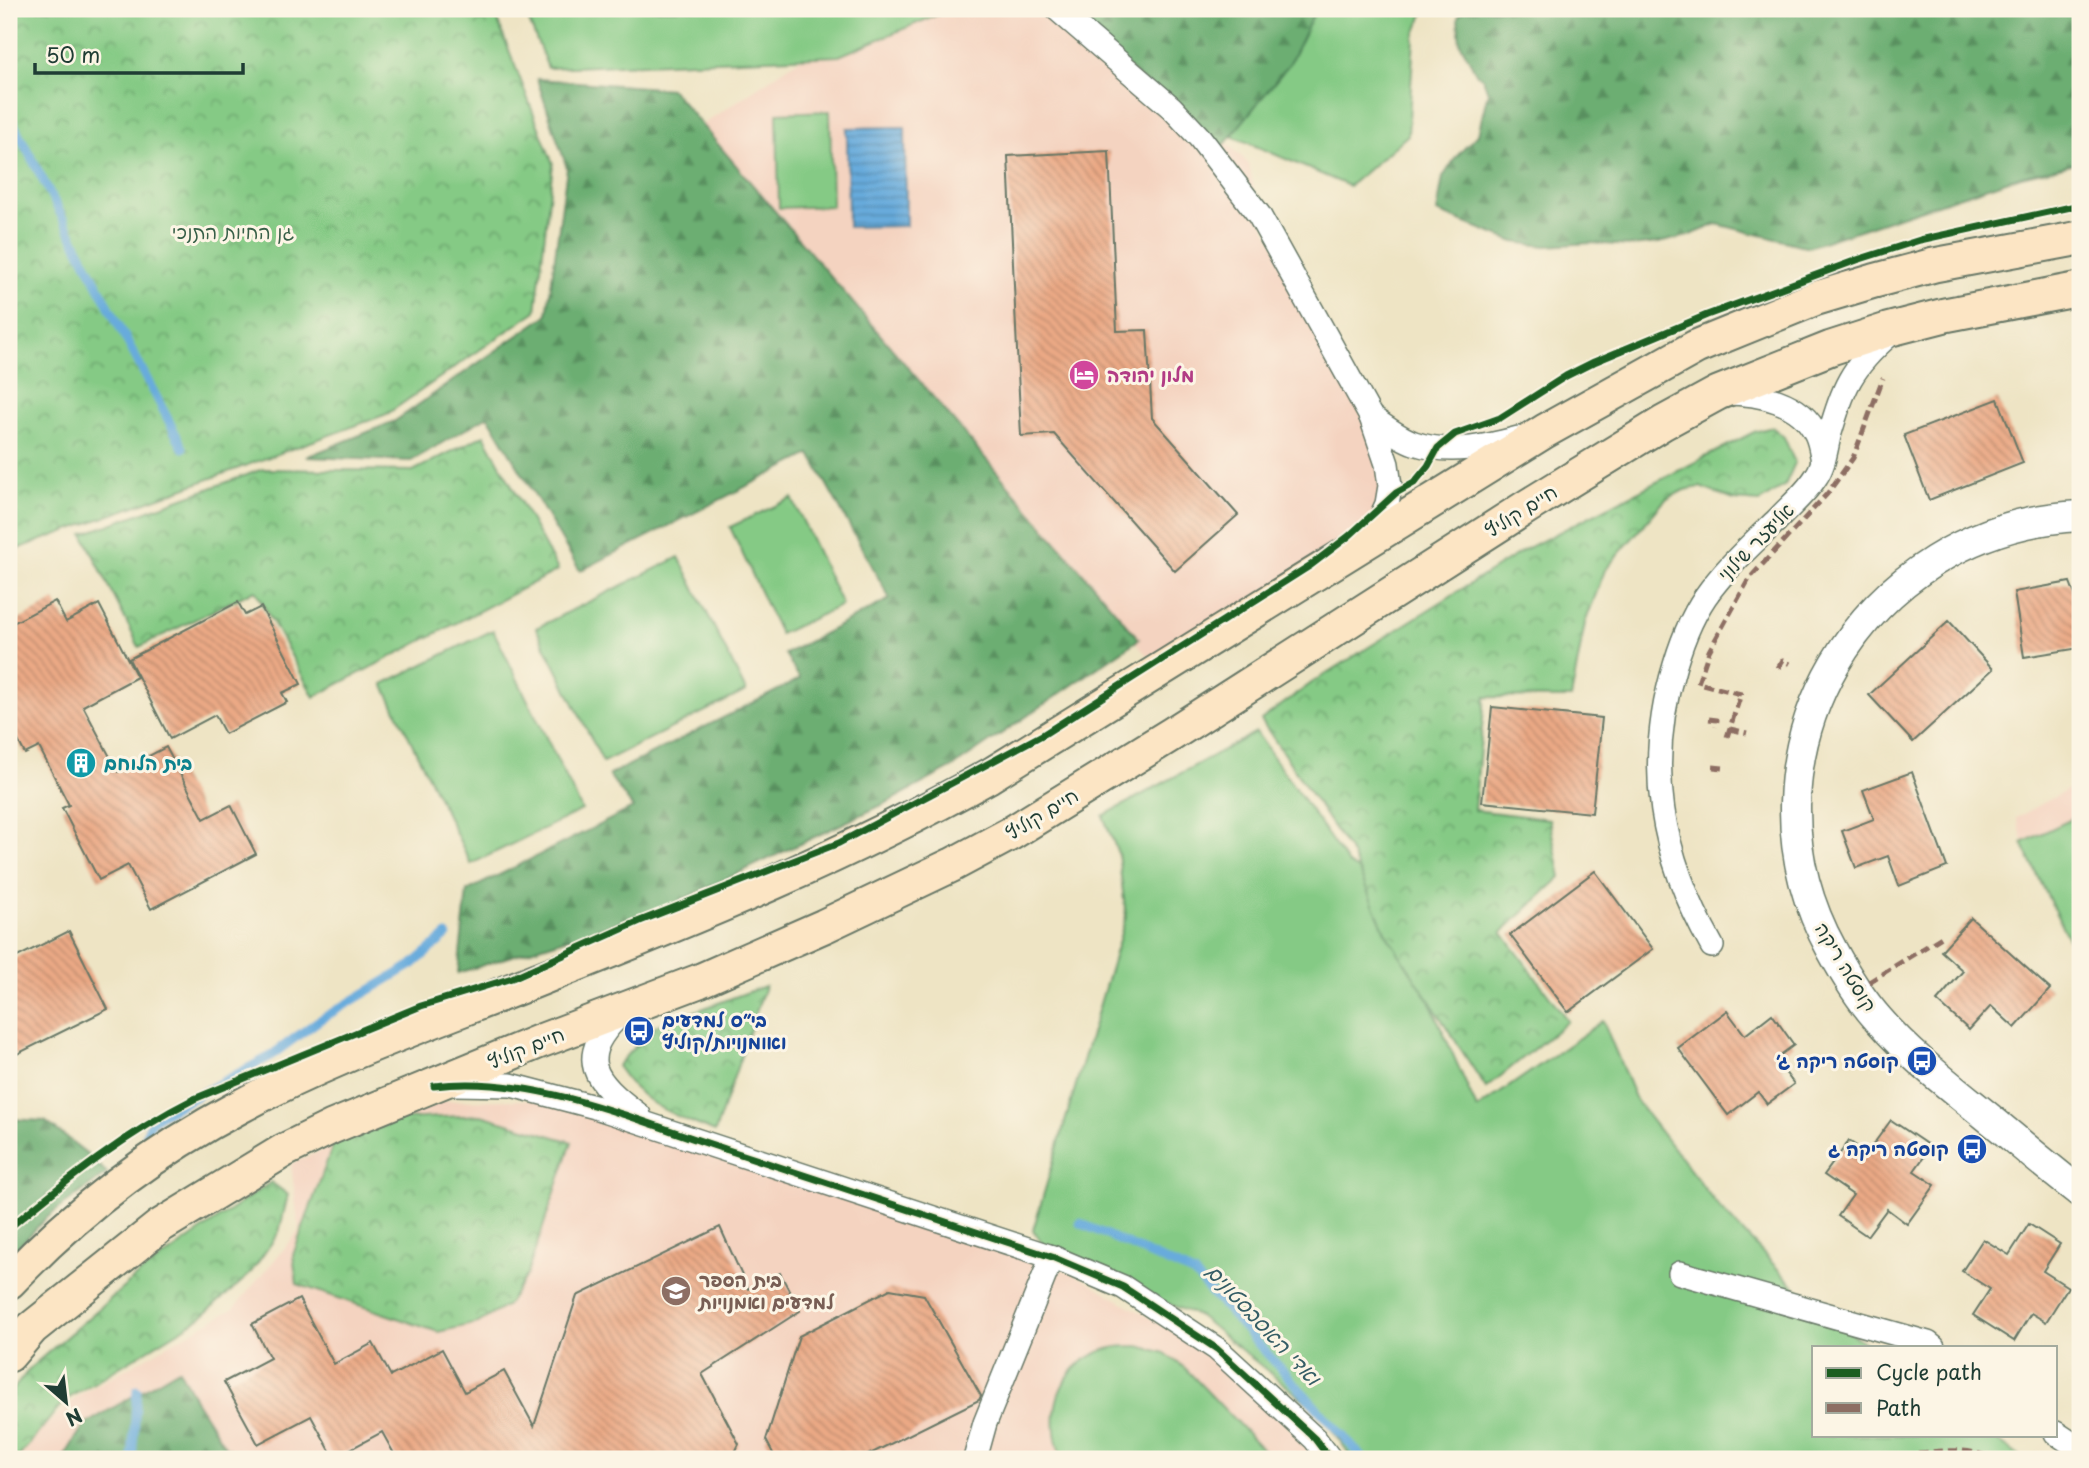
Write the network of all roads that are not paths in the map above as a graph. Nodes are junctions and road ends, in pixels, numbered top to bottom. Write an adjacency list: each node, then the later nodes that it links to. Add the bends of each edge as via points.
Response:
1 (1057, 9): 6 (street, via 1172,108 1235,181 1259,215)
2 (2080, 238): 7 (main road, via 1934,265 1814,299 1696,347)
3 (2080, 289): 4 (main road, חיים קוליץ)
4 (1898, 328): 5 (main road, חיים קוליץ, via 1831,348); 8 (street, אליעזר שילוני, via 1864,356 1846,383)
5 (1718, 393): 8 (street, via 1745,393 1792,408 1813,428); 12 (main road, חיים קוליץ, via 1540,499 1010,834 824,926 699,982)
6 (1371, 418): 7 (street, via 1412,443 1438,448 1485,447); 10 (street, via 1387,464 1387,504 1369,533)
7 (1545, 431): 10 (main road)
8 (1822, 461): 11 (street, אליעזר שילוני, via 1805,491 1730,564 1708,592 1684,634 1660,723 1658,768 1674,862)
9 (2080, 516): 15 (street, קוסטה ריקה, via 2027,522 1964,543 1886,597 1858,628 1824,682 1804,731 1795,790 1796,833 1812,908 1856,990 1879,1020 1946,1083)
10 (1344, 555): 18 (main road, via 989,776 891,828 684,920 370,1046 238,1107 109,1191 48,1240)
11 (1712, 946)
12 (635, 1004): 13 (main road, חיים קוליץ); 14 (street, via 609,1026 594,1050 593,1063 614,1094)
13 (434, 1086): 14 (street, via 511,1085); 20 (main road, חיים קוליץ, via 283,1151 160,1226 32,1328)
14 (652, 1125): 16 (street)
15 (2080, 1192)
16 (1052, 1257): 23 (street); 24 (street, via 1123,1287 1217,1349 1315,1439)
17 (1680, 1273): 19 (street)
18 (9, 1282)
19 (1932, 1346)
20 (9, 1355)
21 (2058, 1434): 22 (street)
22 (2080, 1450)
23 (975, 1459)
24 (1330, 1459)

